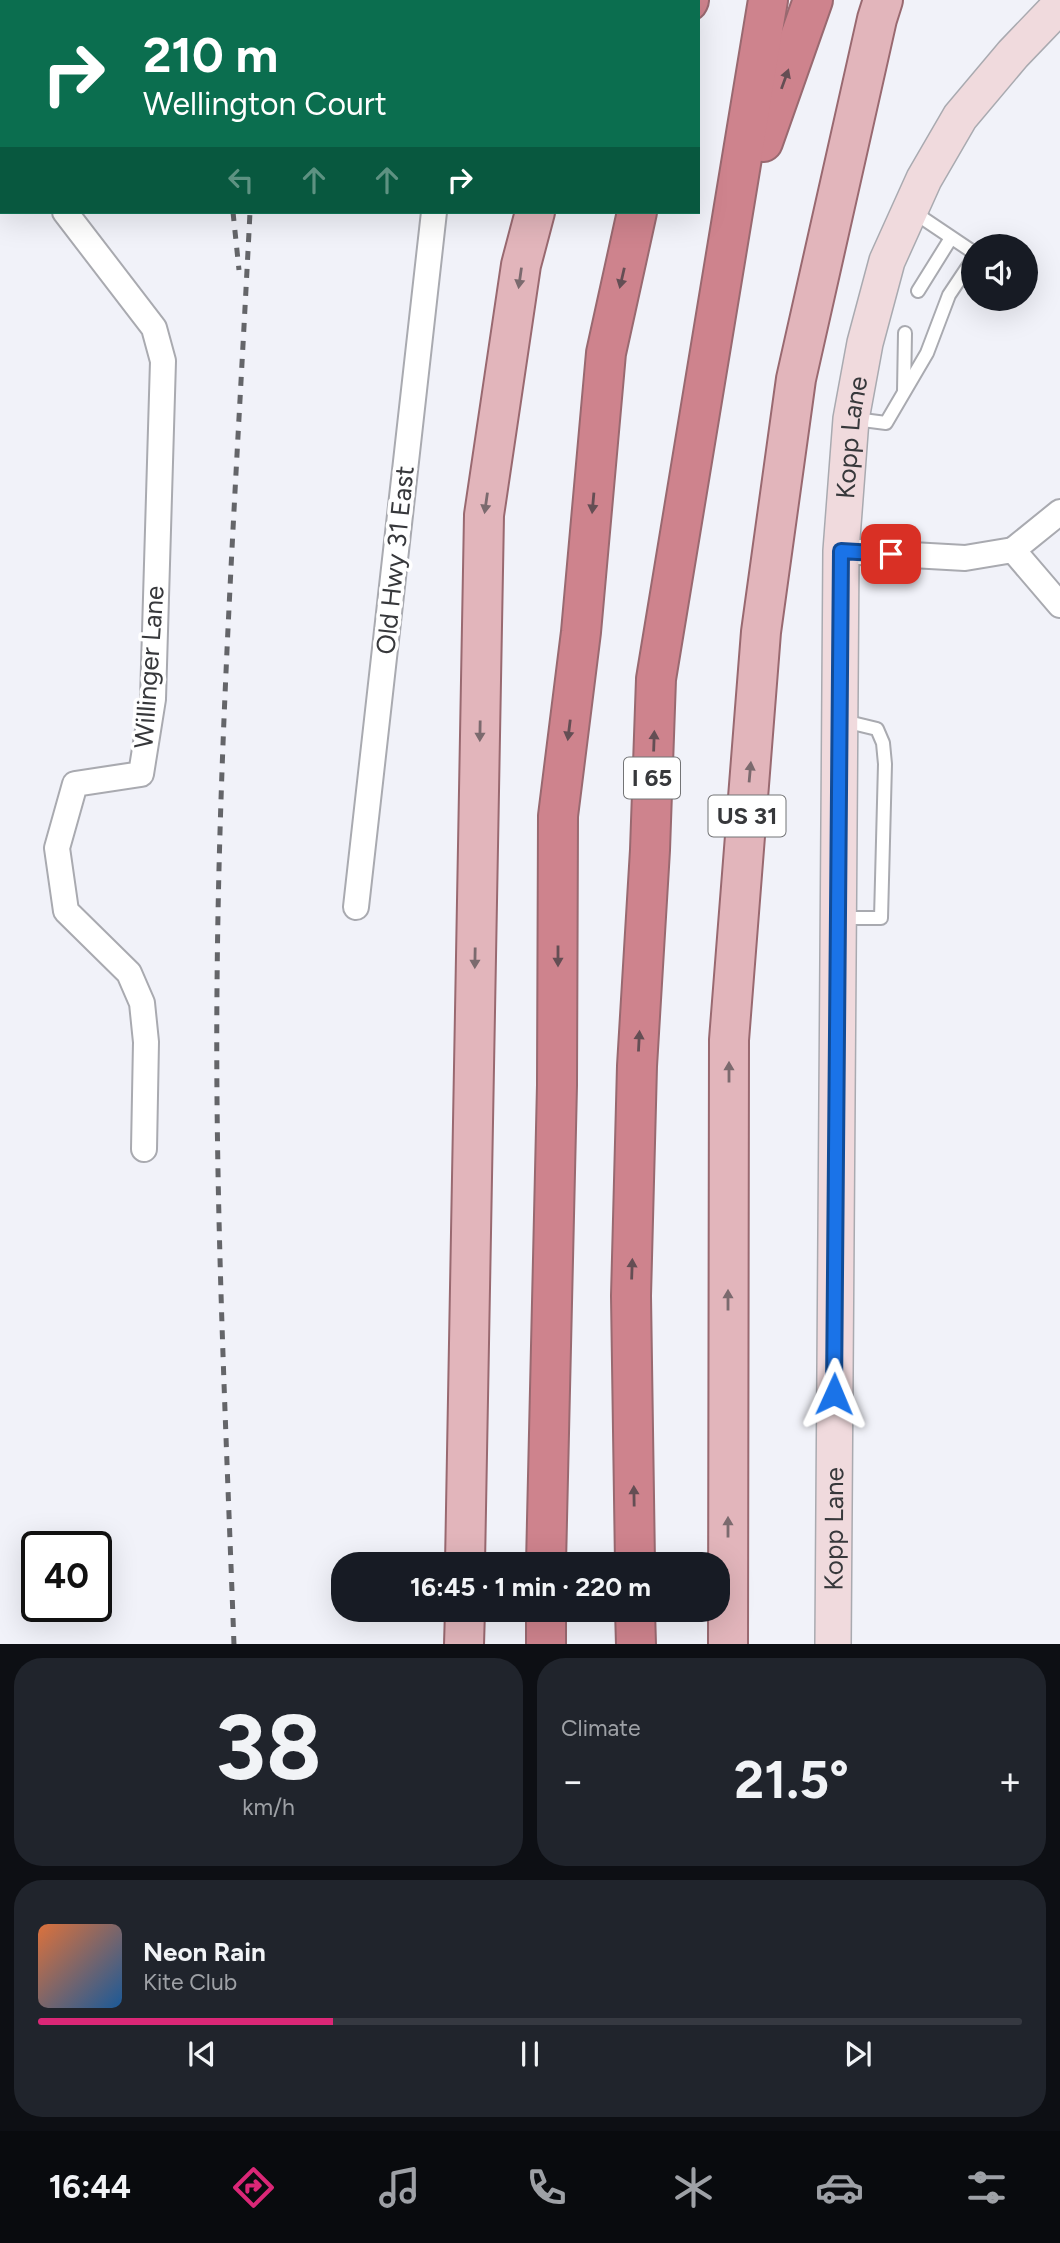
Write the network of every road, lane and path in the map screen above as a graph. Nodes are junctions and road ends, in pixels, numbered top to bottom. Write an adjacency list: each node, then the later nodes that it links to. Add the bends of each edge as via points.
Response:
1 (768, 0): 10 (highway, I 65)
2 (813, 0): 10 (highway, one-way to 2)
3 (883, 0): 35 (main road, US 31, one-way to 3, via 729,1040 761,632 796,379)
4 (1060, 5): 5 (street, Kopp Lane, via 960,117)
5 (910, 210): 11 (lane); 17 (street, Kopp Lane, via 887,261)
6 (67, 214): 25 (street, Willinger Lane, via 154,328 163,361 153,699 141,774 75,784 58,848 66,911 130,972 142,1003)
7 (434, 214): 23 (street, Old Hwy 31 East)
8 (535, 214): 26 (main road, one-way to 26, via 522,265 484,515)
9 (637, 214): 27 (highway, one-way to 27, via 606,353 581,632 558,816 557,1099)
10 (729, 236): 28 (highway, I 65, one-way to 10, via 631,1296 656,679)
11 (951, 238): 12 (lane); 14 (lane)
12 (961, 244)
13 (961, 277): 16 (lane)
14 (918, 291)
15 (905, 333): 16 (lane)
16 (904, 394): 17 (lane, via 886,423)
17 (851, 419): 20 (street, Kopp Lane)
18 (1060, 512): 19 (street)
19 (1013, 550): 20 (street, via 965,558); 21 (street)
20 (841, 551): 22 (street, Kopp Lane)
21 (1060, 605)
22 (840, 720): 24 (street, Kopp Lane); 24 (lane, via 877,729 885,764 881,918)
23 (356, 907)
24 (838, 919): 36 (street, Kopp Lane)
25 (144, 1149)
26 (465, 1552)
27 (546, 1552)
28 (635, 1552)
29 (465, 1622): 32 (main road)
30 (546, 1622): 33 (highway)
31 (635, 1622): 34 (highway)
32 (464, 1644)
33 (546, 1644)
34 (636, 1644)
35 (728, 1644)
36 (833, 1644)

